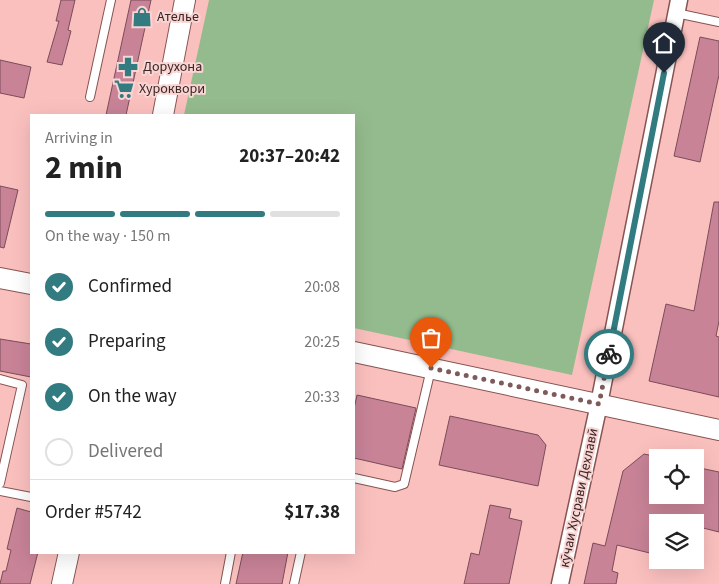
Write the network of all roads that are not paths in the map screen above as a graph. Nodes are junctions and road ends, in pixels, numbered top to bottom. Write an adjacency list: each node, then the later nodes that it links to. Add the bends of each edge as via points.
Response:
1 (111, 0): 5 (lane)
2 (185, 0): 6 (street)
3 (677, 7): 4 (lane); 12 (street, кӯчаи Хусрави Дехлавӣ)
4 (719, 22)
5 (90, 97)
6 (163, 114)
7 (0, 278): 8 (street)
8 (30, 284)
9 (355, 352): 10 (street)
10 (431, 368): 12 (street); 14 (lane, via 404,484 395,487)
11 (0, 379): 15 (lane, via 22,385)
12 (599, 404): 13 (street); 24 (street, кӯчаи Хусрави Дехлавӣ)
13 (719, 430)
14 (355, 478)
15 (0, 483)
16 (0, 491): 17 (lane)
17 (30, 497)
18 (69, 554): 21 (street)
19 (231, 554): 22 (lane)
20 (301, 554): 23 (lane)
21 (62, 584)
22 (225, 584)
23 (294, 584)
24 (560, 584)

